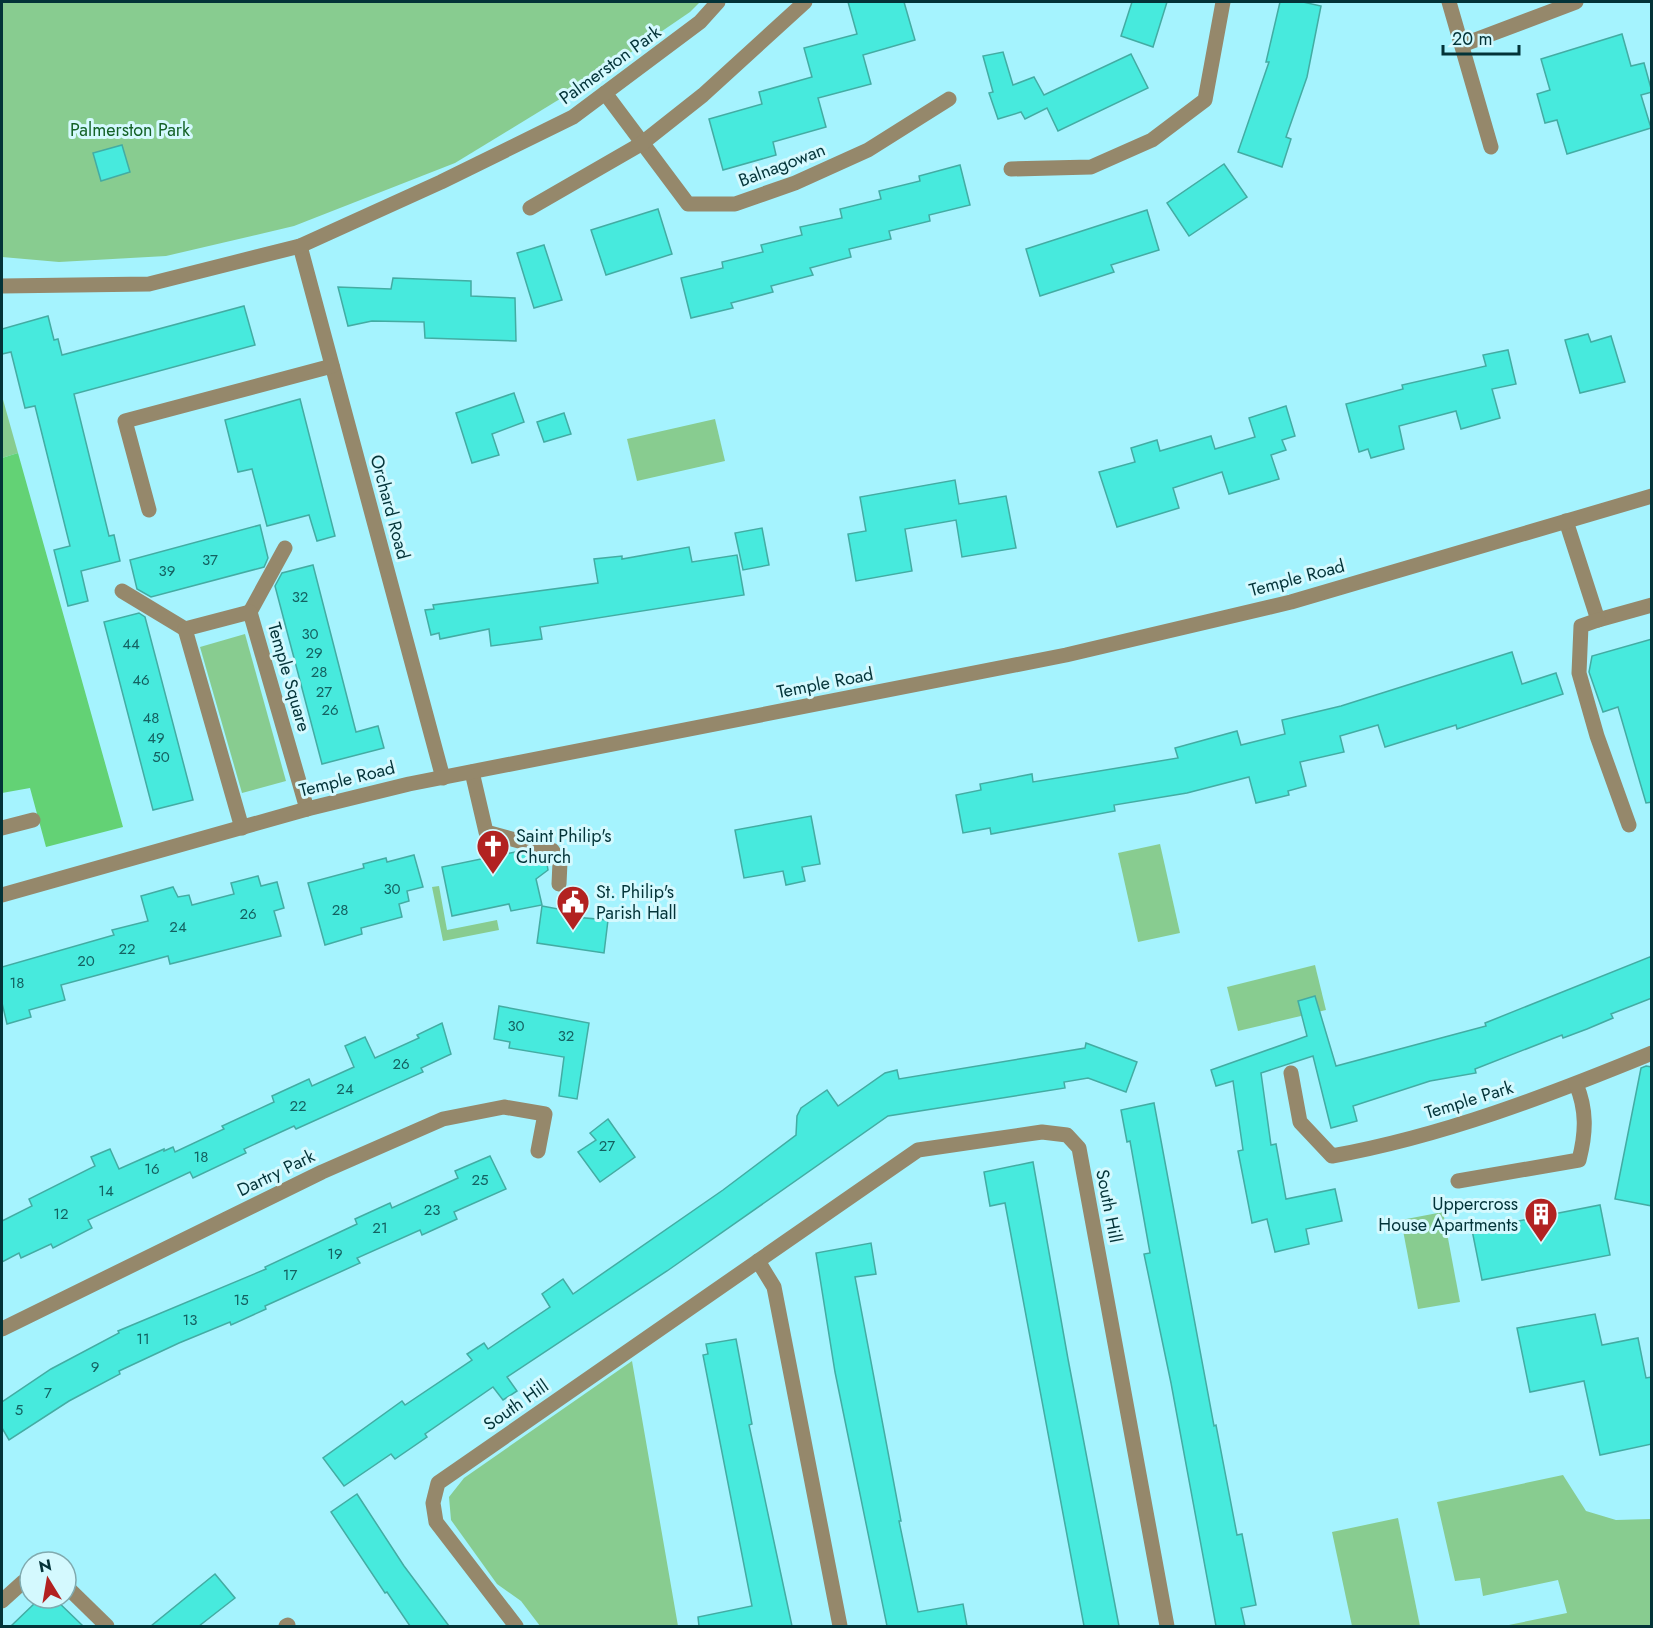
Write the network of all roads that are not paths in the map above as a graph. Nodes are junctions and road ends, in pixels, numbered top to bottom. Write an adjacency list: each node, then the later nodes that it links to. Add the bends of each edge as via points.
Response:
1 (718, 2): 7 (street, Palmerston Park, via 700,22)
2 (805, 2): 9 (street, via 703,95)
3 (1223, 2): 11 (street, via 1205,100 1152,140 1091,167)
4 (1449, 2): 6 (street)
5 (1576, 2): 6 (street)
6 (1462, 45): 10 (street)
7 (605, 93): 9 (street, Balnagowan); 13 (street, Palmerston Park, via 573,117)
8 (950, 99): 9 (street, Balnagowan, via 868,150 795,183 735,204 688,204)
9 (642, 144): 12 (street)
10 (1491, 147)
11 (1011, 169)
12 (530, 208)
13 (300, 246): 14 (street, Palmerston Park, via 149,284); 15 (street, Orchard Road)
14 (2, 286)
15 (332, 366): 17 (street, via 126,421); 26 (street, Orchard Road)
16 (1652, 496): 18 (street, Temple Road)
17 (149, 510)
18 (1566, 521): 23 (street); 25 (street, Temple Road, via 1291,602 1066,655)
19 (285, 548): 22 (street)
20 (122, 591): 24 (street)
21 (1652, 605): 23 (street)
22 (250, 612): 24 (street, Temple Square); 27 (street, Temple Square)
23 (1598, 620): 29 (street, via 1581,626 1579,673)
24 (185, 629): 31 (street)
25 (472, 772): 26 (street, Temple Road); 32 (street, via 486,832 552,850 560,862)
26 (443, 778): 27 (street, Temple Road)
27 (307, 809): 31 (street, Temple Road)
28 (33, 820): 30 (street)
29 (1629, 825)
30 (2, 828)
31 (242, 828): 33 (street, Temple Road)
32 (559, 884)
33 (2, 894)
34 (1652, 1053): 36 (street, Temple Park)
35 (1291, 1073): 36 (street, Temple Park, via 1300,1122 1332,1156 1372,1149 1500,1113)
36 (1576, 1084): 38 (street, via 1584,1102 1585,1137 1579,1160)
37 (538, 1151): 40 (street, Dartry Park, via 545,1114 504,1107 442,1119 322,1172)
38 (1458, 1181)
39 (758, 1261): 45 (street, South Hill, via 438,1483 433,1503 436,1522); 46 (street, via 774,1287); 47 (street, South Hill, via 918,1150 1042,1132 1066,1136 1079,1148)
40 (2, 1329)
41 (18, 1587): 43 (street)
42 (78, 1598): 44 (street)
43 (2, 1601)
44 (107, 1626)
45 (516, 1626)
46 (840, 1626)
47 (1167, 1626)

